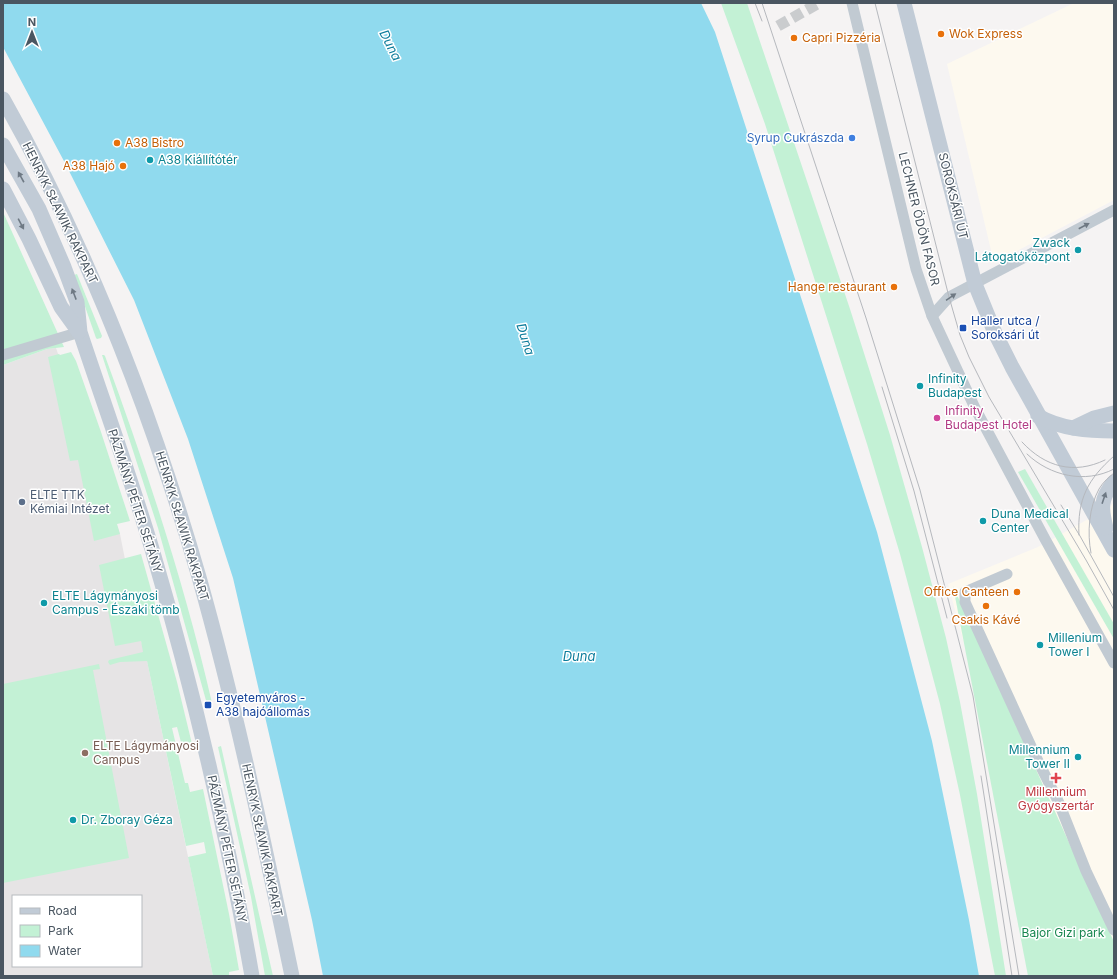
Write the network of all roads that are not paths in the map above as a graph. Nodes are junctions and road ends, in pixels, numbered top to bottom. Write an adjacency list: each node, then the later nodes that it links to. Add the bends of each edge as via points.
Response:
1 (852, 3): 8 (street, LECHNER ÖDÖN FASOR, via 916,269)
2 (904, 3): 7 (main road, SOROKSÁRI ÚT)
3 (3, 99): 22 (main road, HENRYK SŁAWIK RAKPART, via 83,255 126,360 156,444 198,575 220,656)
4 (3, 145): 9 (main road, PÁZMÁNY PÉTER SÉTÁNY, one-way to 4, via 77,302 64,267 39,209)
5 (3, 189): 9 (main road, PÁZMÁNY PÉTER SÉTÁNY, one-way to 9, via 61,307)
6 (1114, 210): 7 (street, one-way to 6)
7 (975, 284): 8 (street, one-way to 7, via 949,297); 12 (main road, SOROKSÁRI ÚT, via 1002,348)
8 (932, 316): 19 (street, LECHNER ÖDÖN FASOR, via 975,408)
9 (80, 332): 10 (street); 21 (main road, PÁZMÁNY PÉTER SÉTÁNY, via 169,607 217,796)
10 (3, 355)
11 (1114, 414): 13 (main road, via 1094,418)
12 (1038, 416): 13 (main road, via 1055,424); 15 (main road, SOROKSÁRI ÚT)
13 (1073, 428): 14 (main road); 15 (main road)
14 (1114, 431)
15 (1054, 444): 17 (main road, SOROKSÁRI ÚT)
16 (1114, 482): 17 (main road, one-way to 16, via 1102,506 1107,491)
17 (1112, 546)
18 (1007, 574): 20 (street, via 965,592 964,602 1062,809 1086,871)
19 (1114, 663)
20 (1114, 930)
21 (252, 976)
22 (292, 976)

